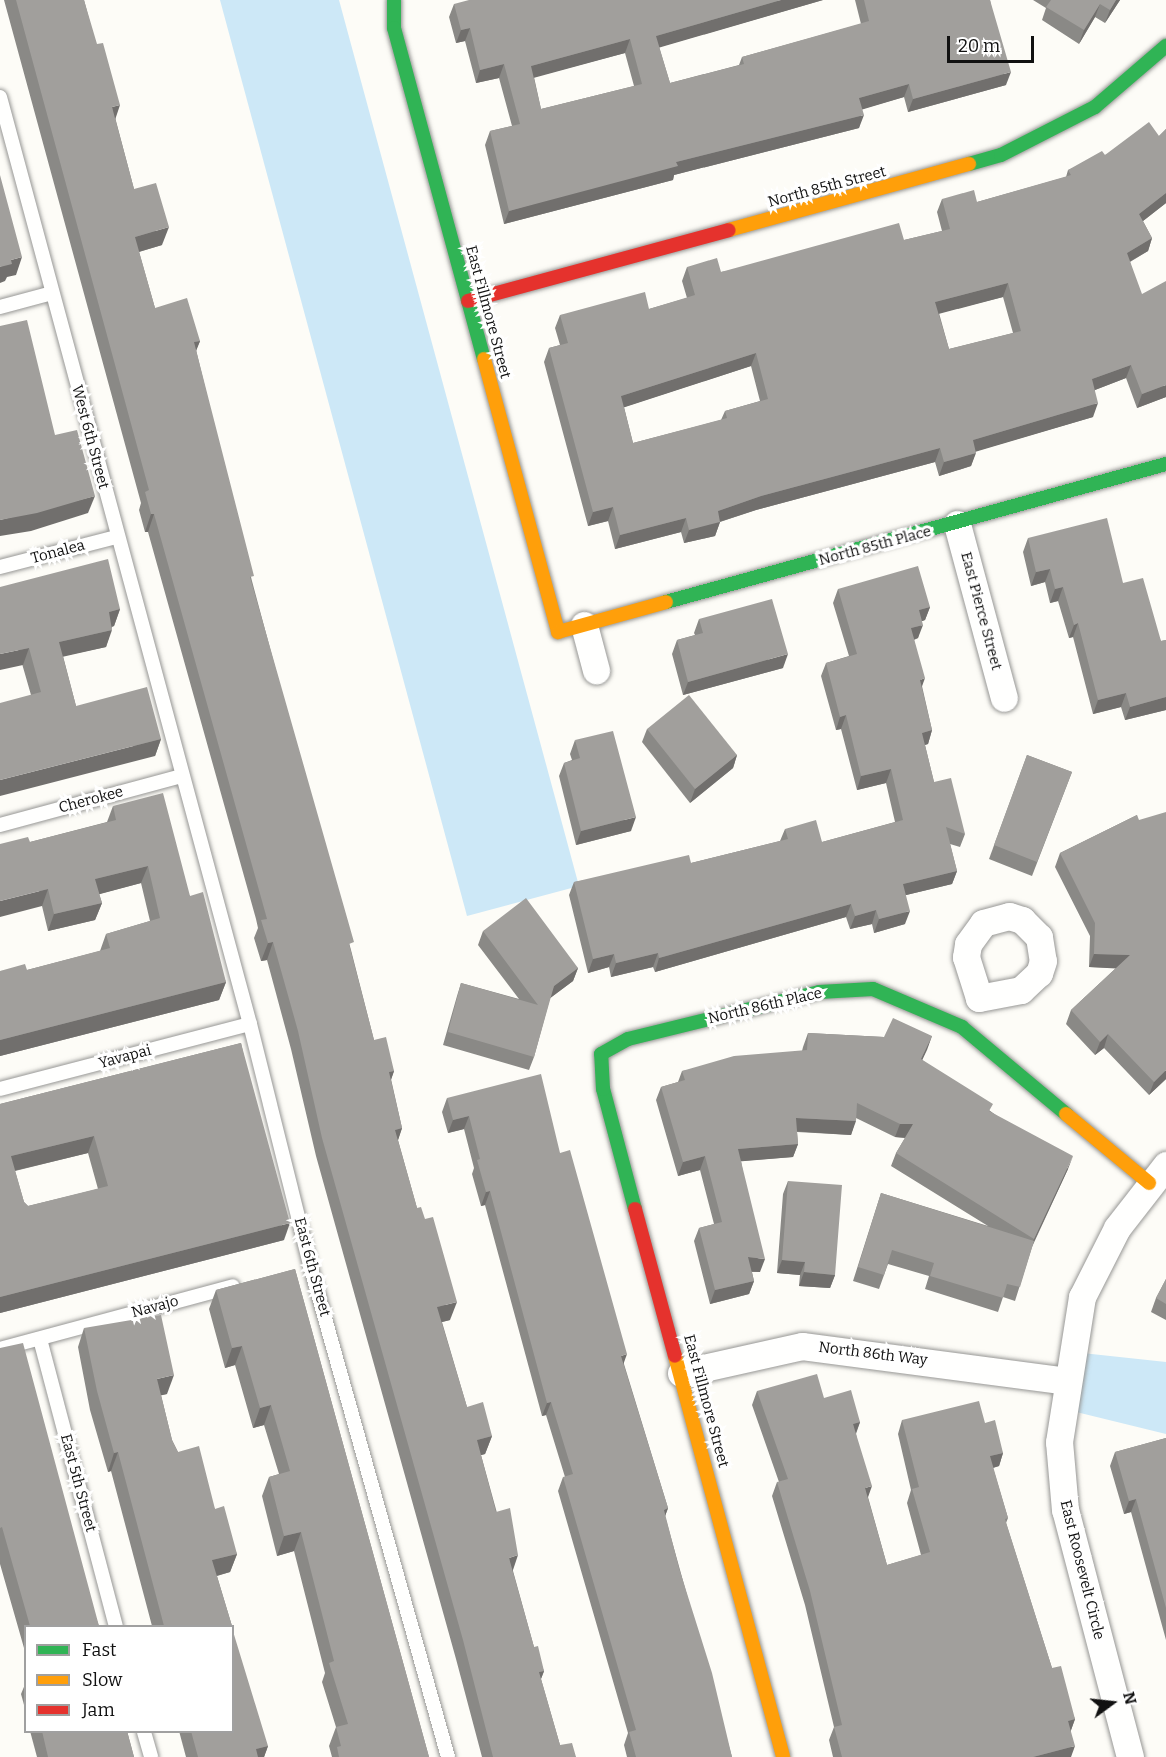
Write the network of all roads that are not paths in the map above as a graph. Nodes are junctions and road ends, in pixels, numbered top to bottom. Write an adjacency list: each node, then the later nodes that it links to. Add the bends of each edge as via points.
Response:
1 (394, 0): 5 (street, East Fillmore Street, via 394,28)
2 (1166, 46): 5 (street, North 85th Street, via 1095,107 1065,126 1001,155)
3 (0, 97): 4 (lane, West 6th Street)
4 (52, 293): 6 (lane); 9 (lane, West 6th Street)
5 (468, 301): 11 (street, East Fillmore Street)
6 (0, 307)
7 (1166, 464): 8 (street, North 85th Place)
8 (957, 524): 11 (street, North 85th Place); 13 (street, East Pierce Street)
9 (116, 537): 10 (lane, Tonalea); 14 (lane, West 6th Street)
10 (0, 567)
11 (571, 629): 12 (street)
12 (596, 670)
13 (1004, 698)
14 (182, 776): 15 (lane, Cherokee); 17 (lane, East 6th Street)
15 (0, 825)
16 (979, 998): 18 (street)
17 (250, 1024): 20 (lane, Yavapai); 30 (lane, East 6th Street, via 305,1267)
18 (962, 1028): 19 (street, North 86th Place, via 873,989 819,992 628,1039); 21 (street, North 86th Place)
19 (601, 1054): 25 (street, East Fillmore Street, via 603,1089)
20 (0, 1089)
21 (1157, 1174): 26 (street, East Roosevelt Circle, via 1117,1228 1082,1298)
22 (243, 1284): 23 (lane, Navajo)
23 (40, 1339): 24 (lane, Navajo); 27 (lane, East 5th Street)
24 (0, 1349)
25 (681, 1373): 26 (street, North 86th Way, via 802,1346); 31 (street, East Fillmore Street)
26 (1067, 1381): 32 (street, East Roosevelt Circle, via 1059,1442 1065,1510)
27 (116, 1625)
28 (145, 1733): 29 (lane)
29 (151, 1757)
30 (448, 1757)
31 (783, 1757)
32 (1130, 1757)

